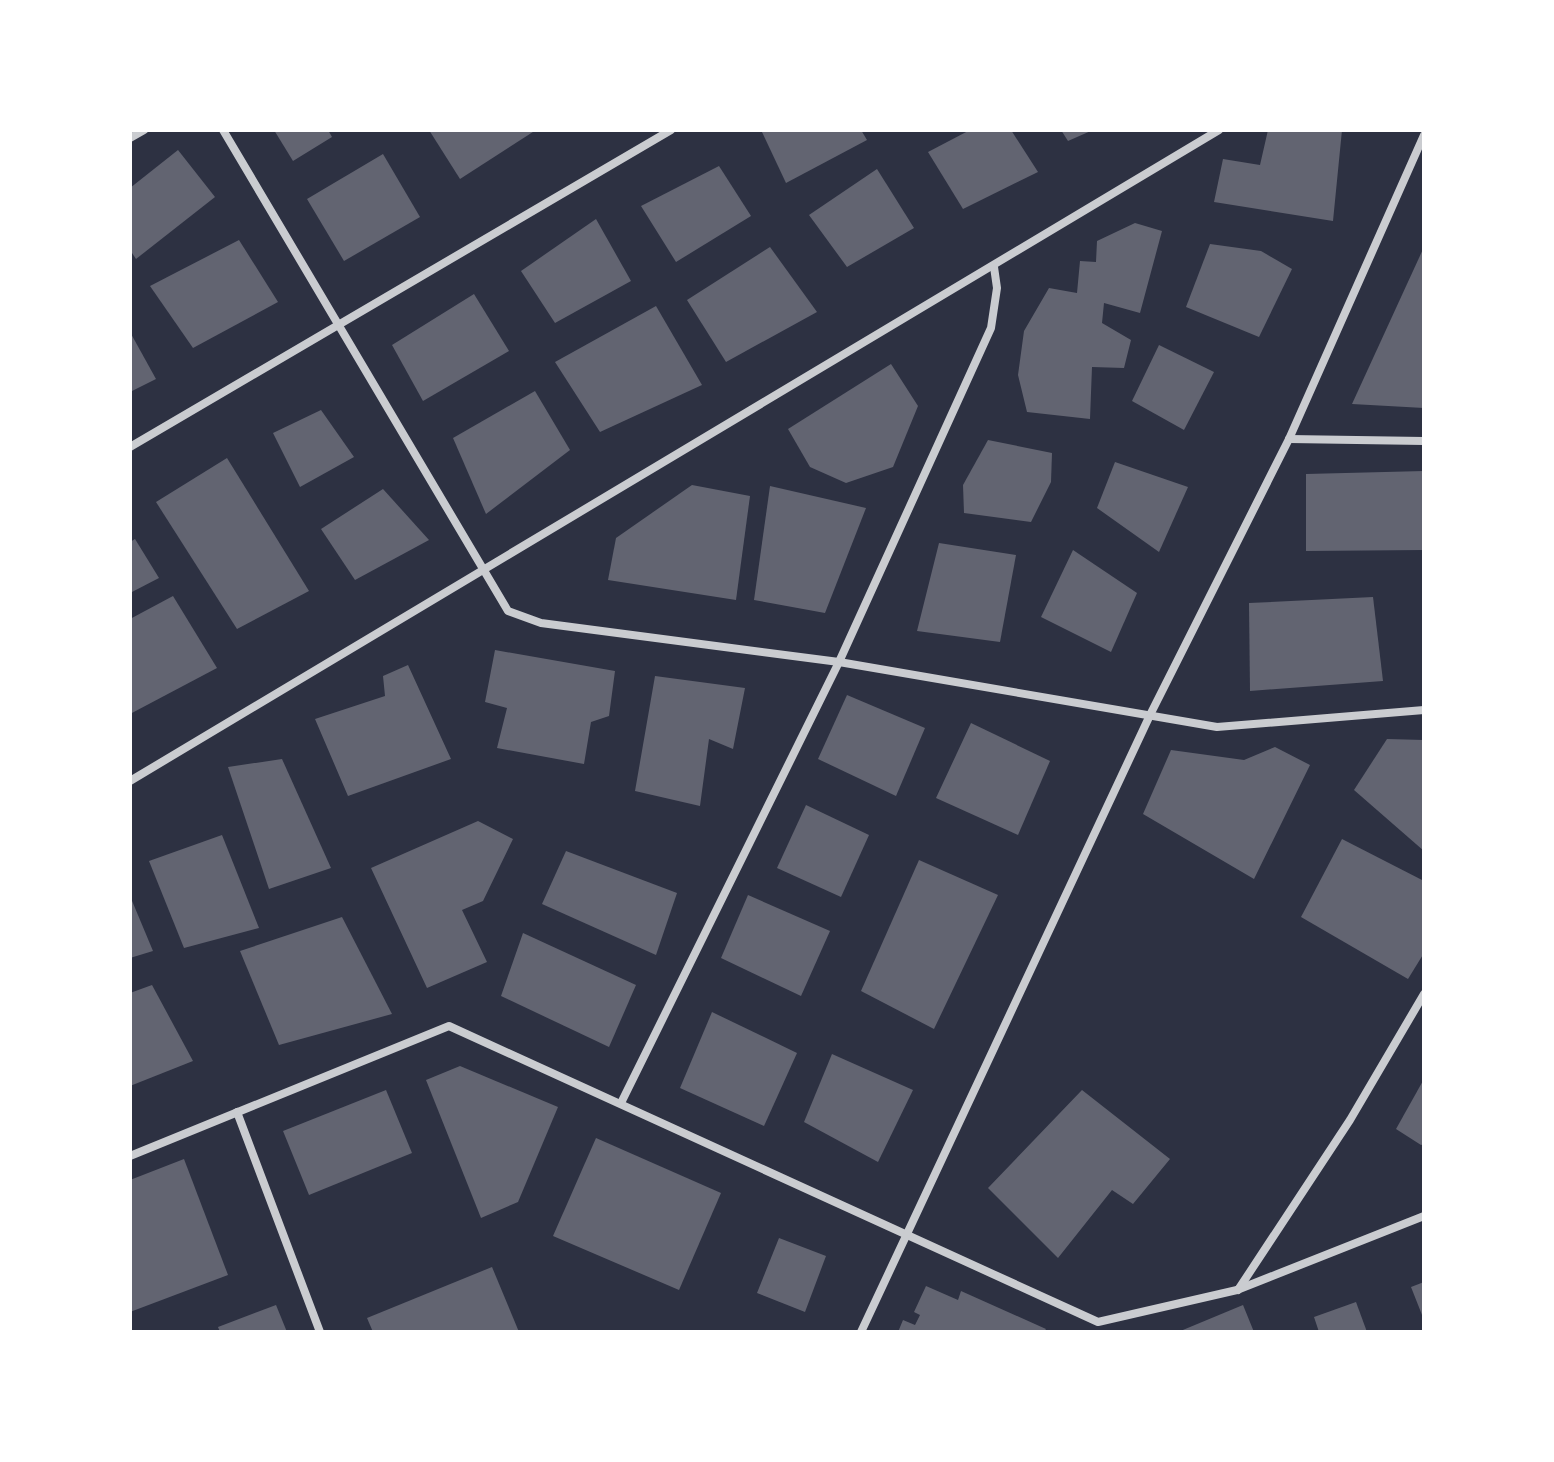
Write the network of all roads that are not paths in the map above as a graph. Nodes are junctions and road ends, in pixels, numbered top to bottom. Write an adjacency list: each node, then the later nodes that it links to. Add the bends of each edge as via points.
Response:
1 (144, 130): 6 (street)
2 (223, 130): 8 (street)
3 (671, 130): 8 (street)
4 (1219, 130): 7 (street)
5 (1424, 135): 9 (street)
6 (130, 138)
7 (994, 267): 12 (street); 13 (street, via 997,288 991,328)
8 (337, 323): 11 (street); 12 (street)
9 (1289, 439): 10 (street); 15 (street)
10 (1424, 441)
11 (130, 447)
12 (483, 572): 13 (street, via 508,611 541,623); 16 (street)
13 (839, 662): 15 (street); 18 (street)
14 (1424, 710): 15 (street, via 1217,727)
15 (1151, 713): 22 (street)
16 (130, 781)
17 (1424, 994): 23 (street, via 1350,1120)
18 (622, 1101): 19 (street, via 449,1026); 22 (street)
19 (237, 1112): 20 (street); 24 (street)
20 (130, 1156)
21 (1424, 1216): 23 (street)
22 (907, 1235): 23 (street, via 1098,1322); 25 (street)
23 (1237, 1290)
24 (320, 1332)
25 (861, 1332)

